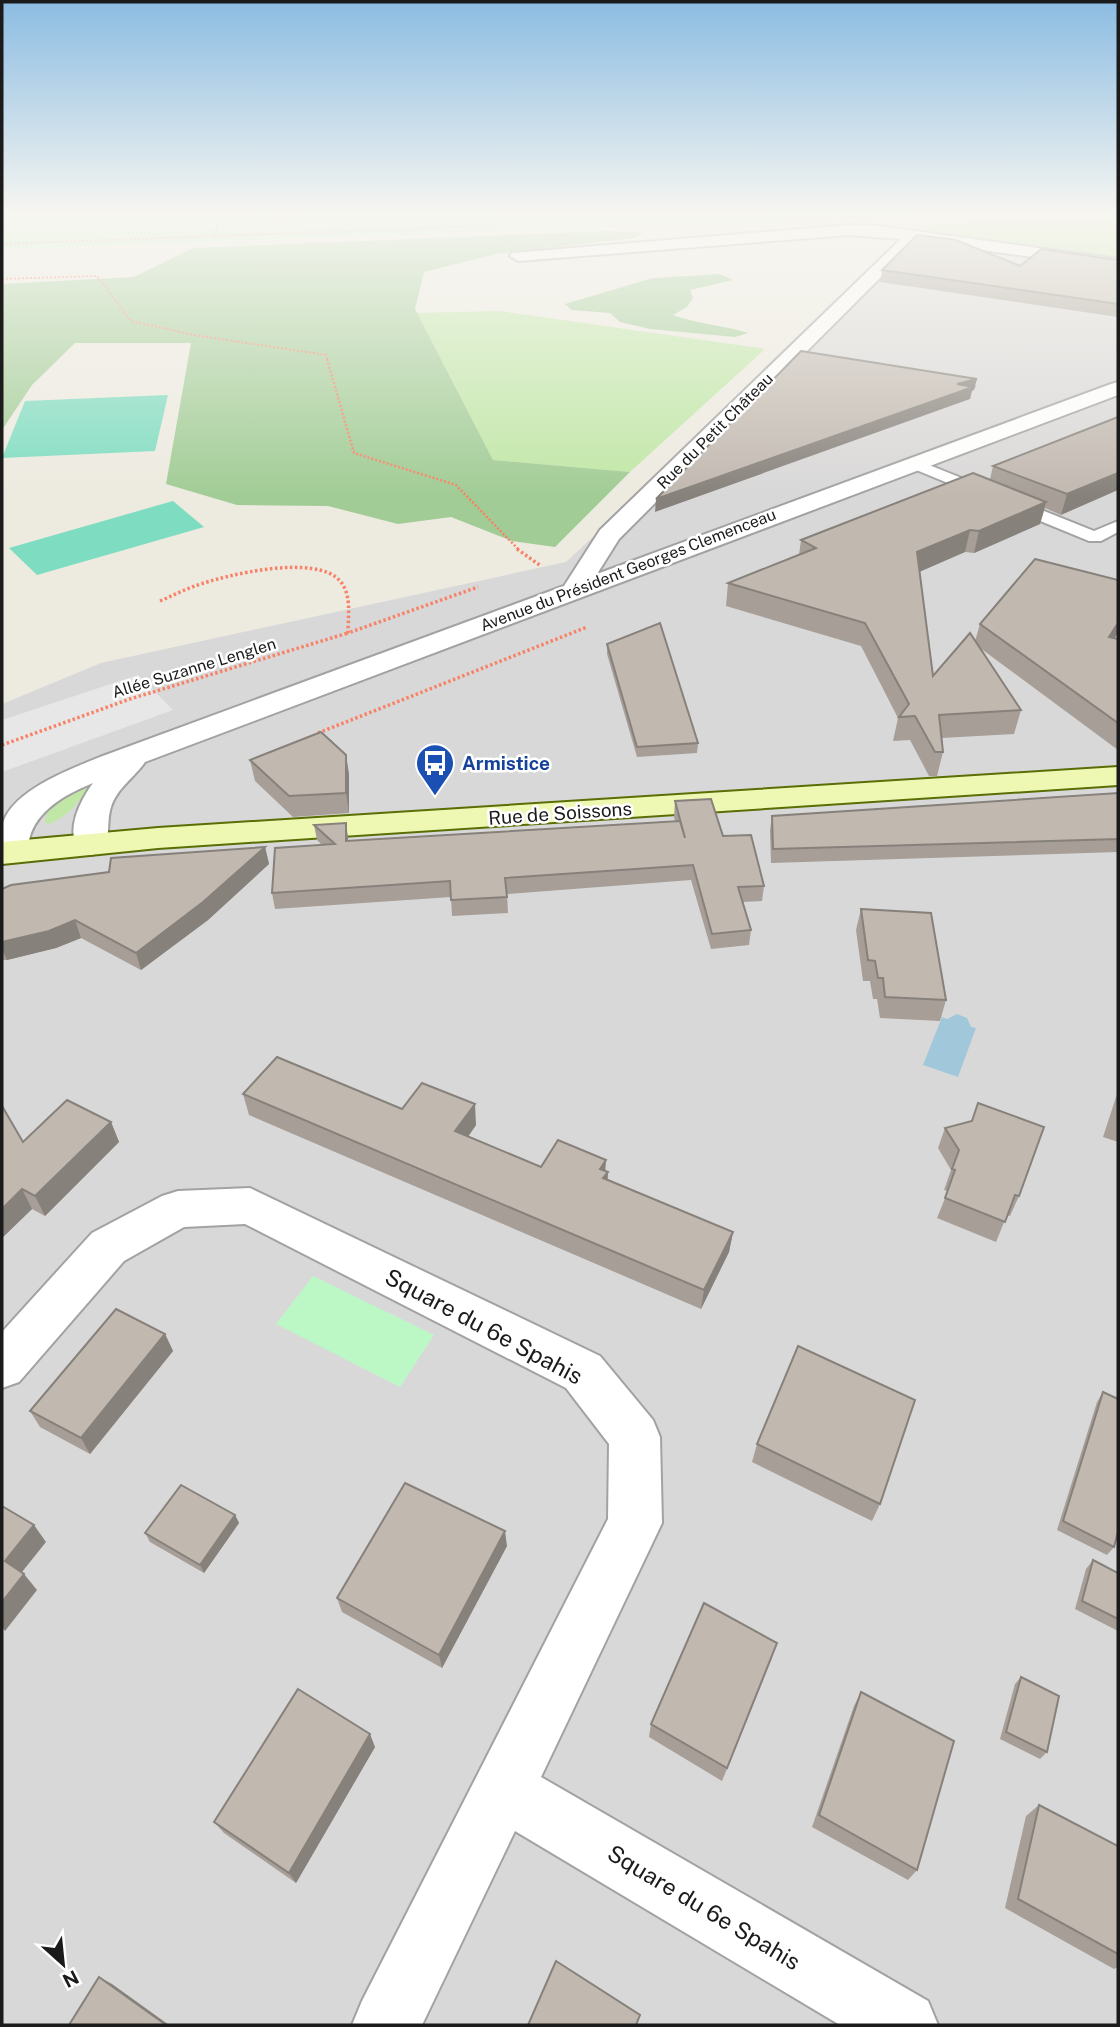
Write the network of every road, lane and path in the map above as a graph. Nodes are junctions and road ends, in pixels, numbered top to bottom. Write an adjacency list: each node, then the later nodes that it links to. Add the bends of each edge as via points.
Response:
1 (121, 308): 6 (path, via 131,321 326,355 354,453 456,485)
2 (840, 308): 10 (street, Rue du Petit Château, via 609,535)
3 (1118, 388): 4 (street, Avenue du Président Georges Clemenceau)
4 (914, 464): 5 (lane, via 1095,537); 10 (street, Avenue du Président Georges Clemenceau)
5 (1118, 526)
6 (524, 556)
7 (542, 566): 8 (path)
8 (529, 571)
9 (478, 587): 12 (path, Allée Suzanne Lenglen)
10 (574, 590): 13 (street, Avenue du Président Georges Clemenceau)
11 (160, 601): 12 (path, via 199,584 265,570 318,568 339,578 347,595)
12 (348, 633): 13 (path); 14 (path, Allée Suzanne Lenglen, via 130,699)
13 (390, 659): 15 (street, Avenue du Président Georges Clemenceau)
14 (2, 746)
15 (137, 754): 17 (street, Avenue du Président Georges Clemenceau, via 98,798 89,820); 18 (street, Avenue du Président Georges Clemenceau, via 64,784 35,802 12,832)
16 (1118, 776): 17 (main road, Rue de Soissons)
17 (91, 844): 18 (main road, Rue de Soissons)
18 (6, 853)
19 (2, 1366): 20 (street, Square du 6e Spahis, via 108,1247 178,1209 250,1206 583,1373 635,1437 635,1523)
20 (503, 1789): 21 (street, Square du 6e Spahis); 22 (street, Square du 6e Spahis)
21 (386, 2025)
22 (904, 2025)

